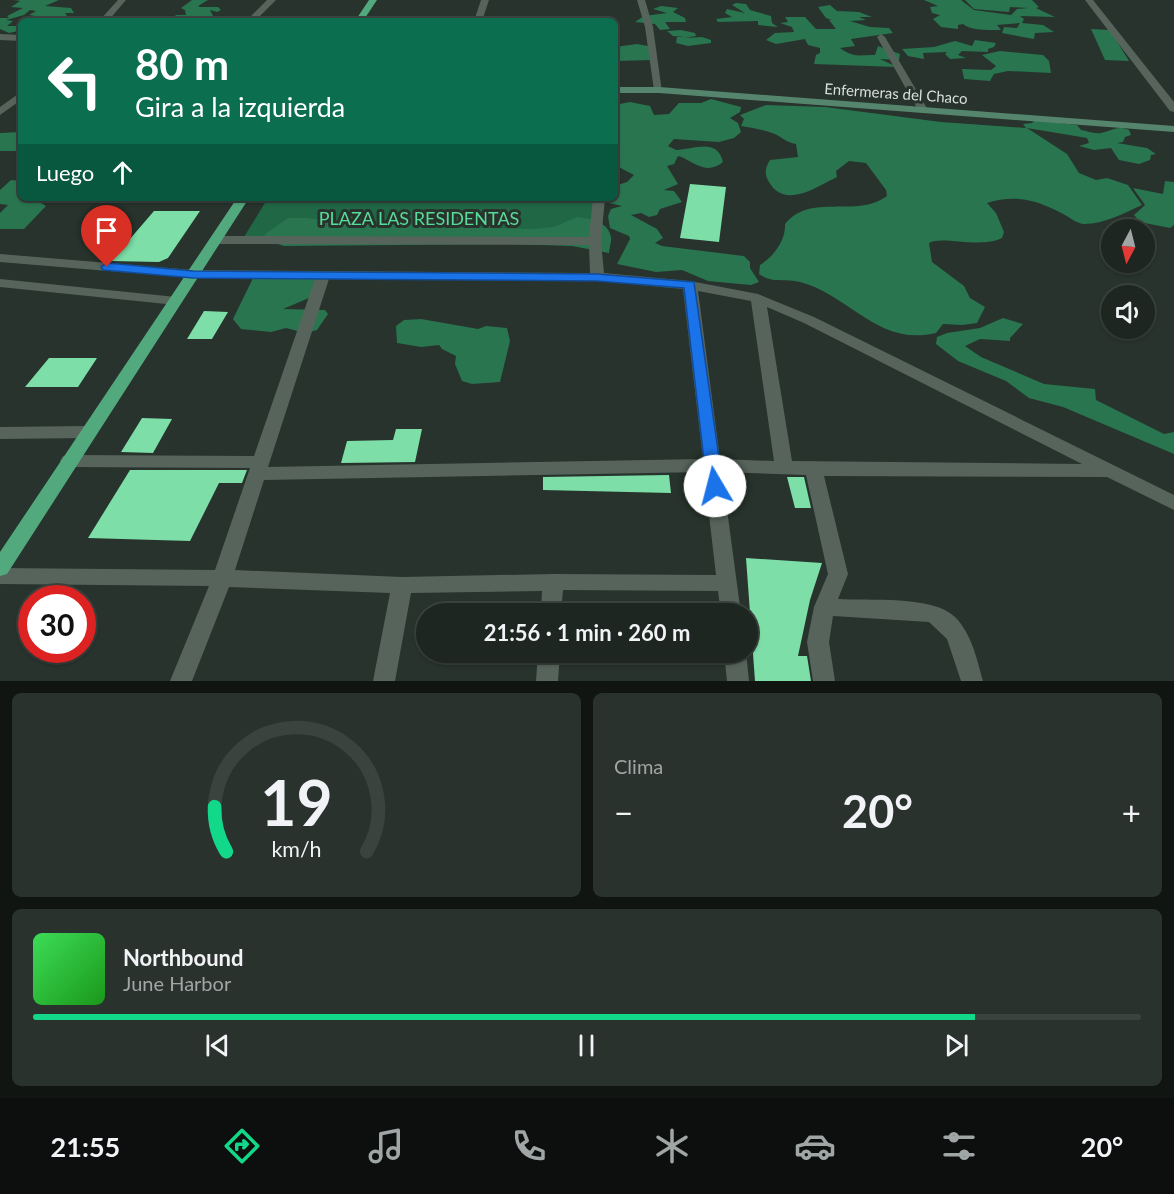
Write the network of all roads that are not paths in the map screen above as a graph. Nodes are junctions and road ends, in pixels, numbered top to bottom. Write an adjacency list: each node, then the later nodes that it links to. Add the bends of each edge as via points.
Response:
1 (122, 0): 7 (street)
2 (272, 0): 8 (street)
3 (373, 0): 9 (main road)
4 (484, 0): 10 (street)
5 (641, 0): 15 (street)
6 (1089, 0): 17 (street)
7 (106, 18)
8 (253, 18)
9 (361, 18)
10 (479, 18)
11 (0, 37): 13 (street)
12 (881, 37): 18 (street)
13 (18, 38)
14 (618, 90): 15 (main road, Enfermeras del Chaco)
15 (659, 90): 18 (main road, Enfermeras del Chaco)
16 (18, 97): 19 (street)
17 (1174, 109)
18 (923, 110): 20 (main road, Enfermeras del Chaco)
19 (0, 112)
20 (1174, 129)
21 (241, 201): 23 (main road)
22 (599, 201): 24 (street)
23 (216, 240): 24 (street); 26 (main road)
24 (595, 241): 28 (street)
25 (0, 258): 26 (street)
26 (193, 274): 27 (street); 32 (main road)
27 (324, 274): 28 (street); 38 (street)
28 (597, 277): 30 (street)
29 (0, 283): 32 (street)
30 (690, 285): 31 (street); 36 (street)
31 (758, 298): 37 (street); 40 (street)
32 (176, 301): 34 (main road)
33 (0, 432): 34 (street)
34 (88, 432): 35 (main road)
35 (69, 461): 38 (street); 42 (main road)
36 (712, 465): 37 (street); 38 (street); 46 (street)
37 (784, 466): 39 (street)
38 (260, 468): 44 (street)
39 (813, 468): 40 (street); 50 (street, via 838,574)
40 (1109, 471): 41 (street)
41 (1174, 503)
42 (0, 568)
43 (0, 576): 44 (street)
44 (222, 578): 47 (street); 53 (street)
45 (553, 582): 46 (street); 47 (street); 48 (street)
46 (727, 583): 49 (street)
47 (402, 585): 54 (street)
48 (552, 603)
49 (730, 603)
50 (824, 607): 57 (street, via 818,642); 58 (street, via 932,613 942,617 957,635)
51 (548, 663): 55 (street)
52 (736, 663): 56 (street)
53 (181, 681)
54 (384, 681)
55 (547, 681)
56 (738, 681)
57 (824, 681)
58 (972, 681)

